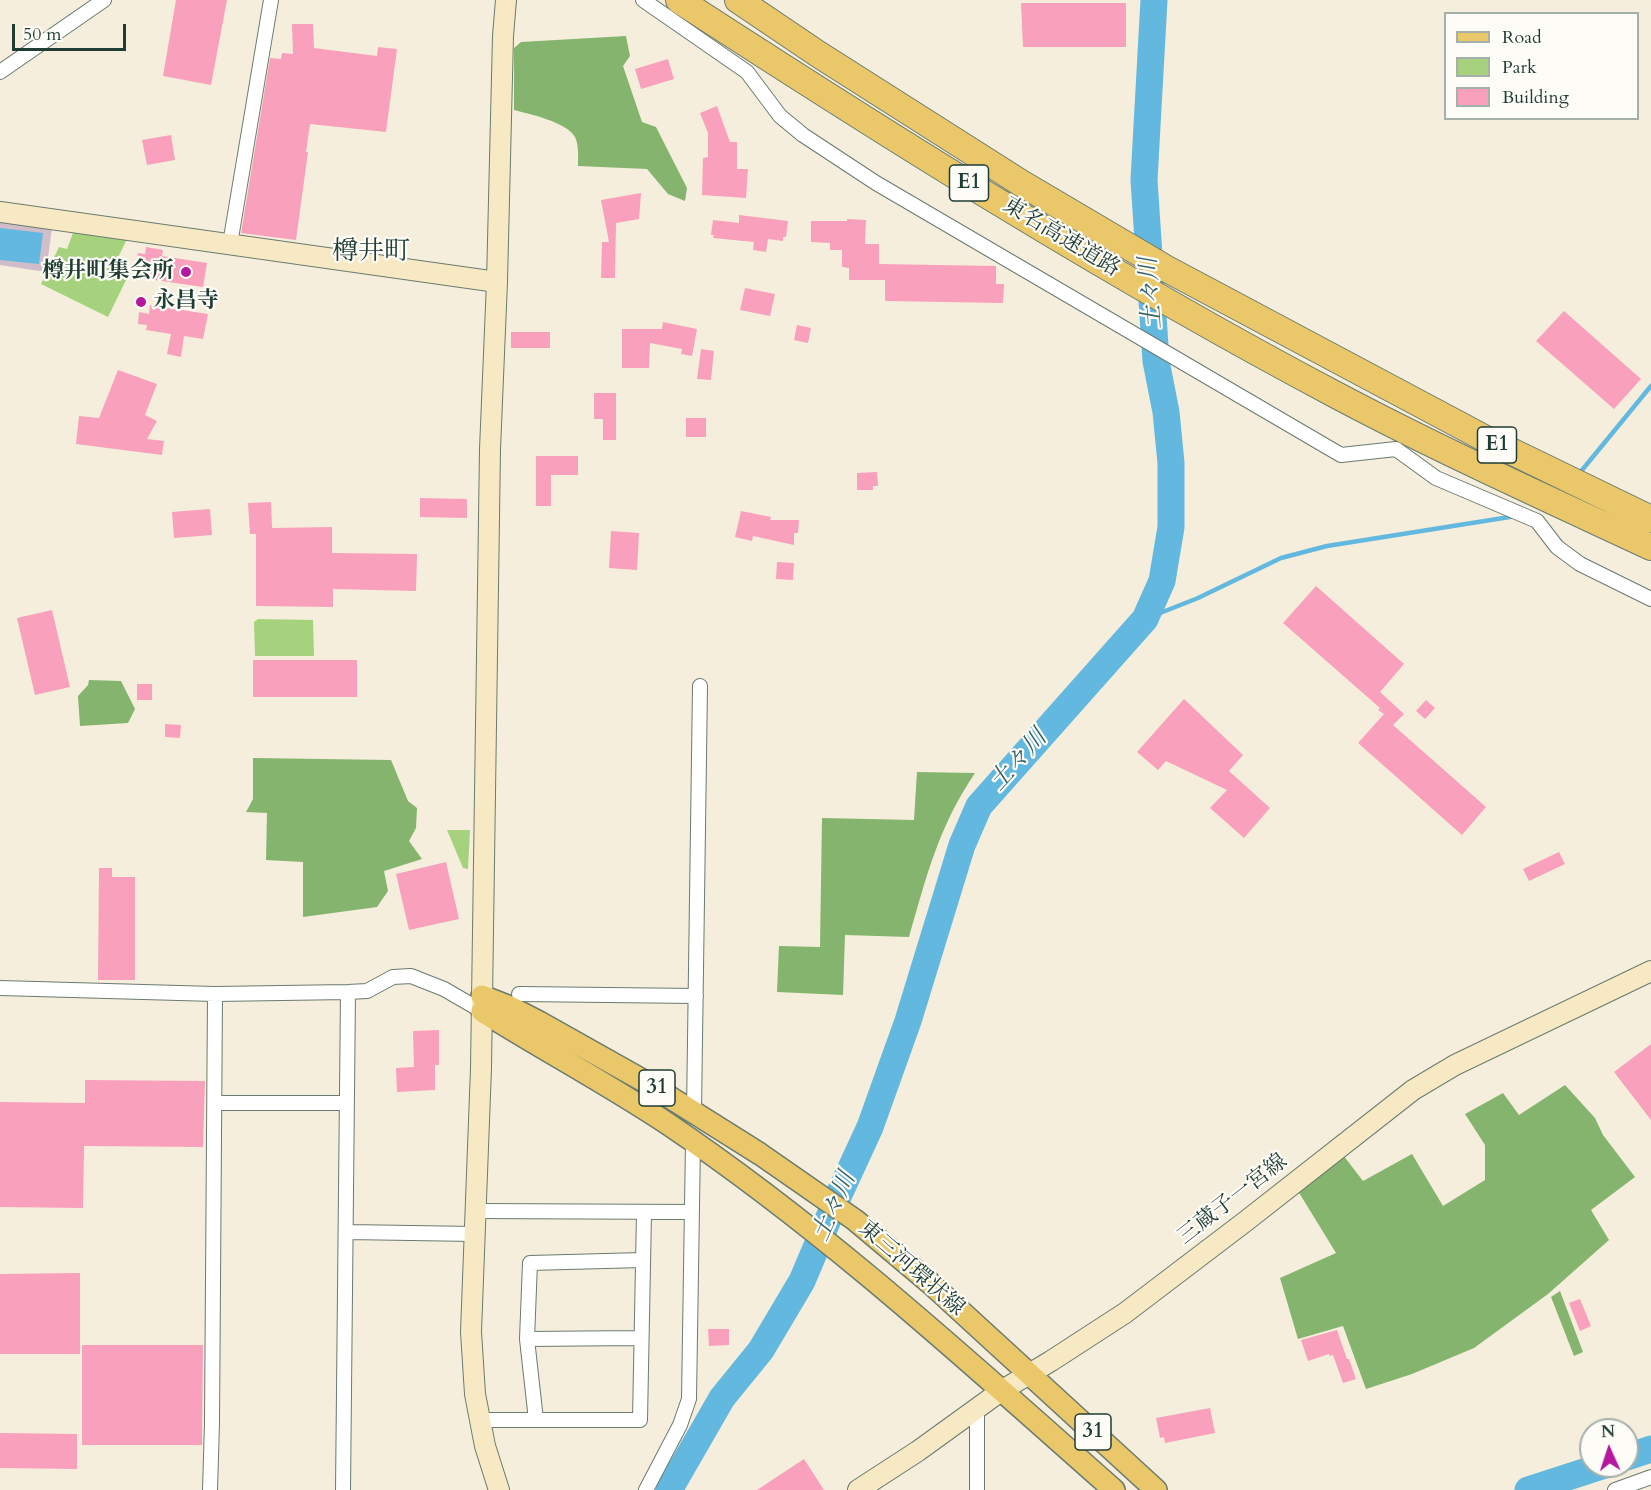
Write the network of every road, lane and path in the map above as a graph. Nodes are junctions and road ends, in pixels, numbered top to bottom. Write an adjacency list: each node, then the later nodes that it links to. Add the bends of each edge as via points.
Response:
1 (104, 0): 7 (street)
2 (271, 0): 10 (street)
3 (506, 0): 11 (street)
4 (643, 0): 14 (street, via 747,72 780,116 876,183 1341,455 1396,449 1436,478 1537,521 1557,547 1580,564)
5 (679, 0): 13 (highway, 東名高速道路 / E1, via 1166,301 1339,396)
6 (738, 0): 12 (highway, 東名高速道路 / E1, via 1021,183 1165,268 1411,400)
7 (83, 6): 8 (street)
8 (0, 72)
9 (0, 212): 10 (street)
10 (230, 244): 11 (street)
11 (497, 282): 22 (street, via 490,449)
12 (1651, 519)
13 (1651, 548)
14 (1651, 599)
15 (700, 686): 21 (street)
16 (1651, 971): 35 (street, 三蔵子一宮線, via 1455,1065 1413,1090 1133,1307)
17 (0, 988): 19 (street)
18 (348, 992): 19 (street); 22 (street, via 367,991 402,975); 24 (street)
19 (215, 994): 23 (street)
20 (519, 994): 21 (street)
21 (696, 996): 25 (street)
22 (482, 1004): 25 (main road, 東三河環状線 / 31, via 510,1007); 26 (main road, 東三河環状線 / 31); 27 (street)
23 (215, 1103): 24 (street); 41 (street)
24 (347, 1103): 30 (street)
25 (694, 1111): 35 (main road, 東三河環状線 / 31, via 855,1220)
26 (693, 1142): 28 (street); 36 (main road, 東三河環状線 / 31, via 836,1249)
27 (476, 1211): 29 (street); 31 (street)
28 (692, 1212): 29 (street); 44 (street, via 689,1399)
29 (644, 1213): 32 (street)
30 (347, 1232): 31 (street); 42 (street)
31 (474, 1234): 38 (street, via 471,1332)
32 (643, 1260): 33 (street); 34 (street, via 530,1263)
33 (641, 1338): 34 (street); 39 (street, via 640,1420)
34 (527, 1340): 39 (street)
35 (1030, 1374): 36 (street, 三蔵子一宮線); 48 (main road, 東三河環状線 / 31)
36 (1001, 1391): 37 (street, 三蔵子一宮線); 47 (main road, 東三河環状線 / 31)
37 (977, 1407): 45 (street, 三蔵子一宮線); 46 (street)
38 (480, 1420): 39 (street); 43 (street)
39 (536, 1420)
40 (1651, 1477): 49 (street)
41 (210, 1490)
42 (343, 1490)
43 (499, 1490)
44 (646, 1490)
45 (858, 1490)
46 (977, 1490)
47 (1114, 1490)
48 (1156, 1490)
49 (1615, 1490)

